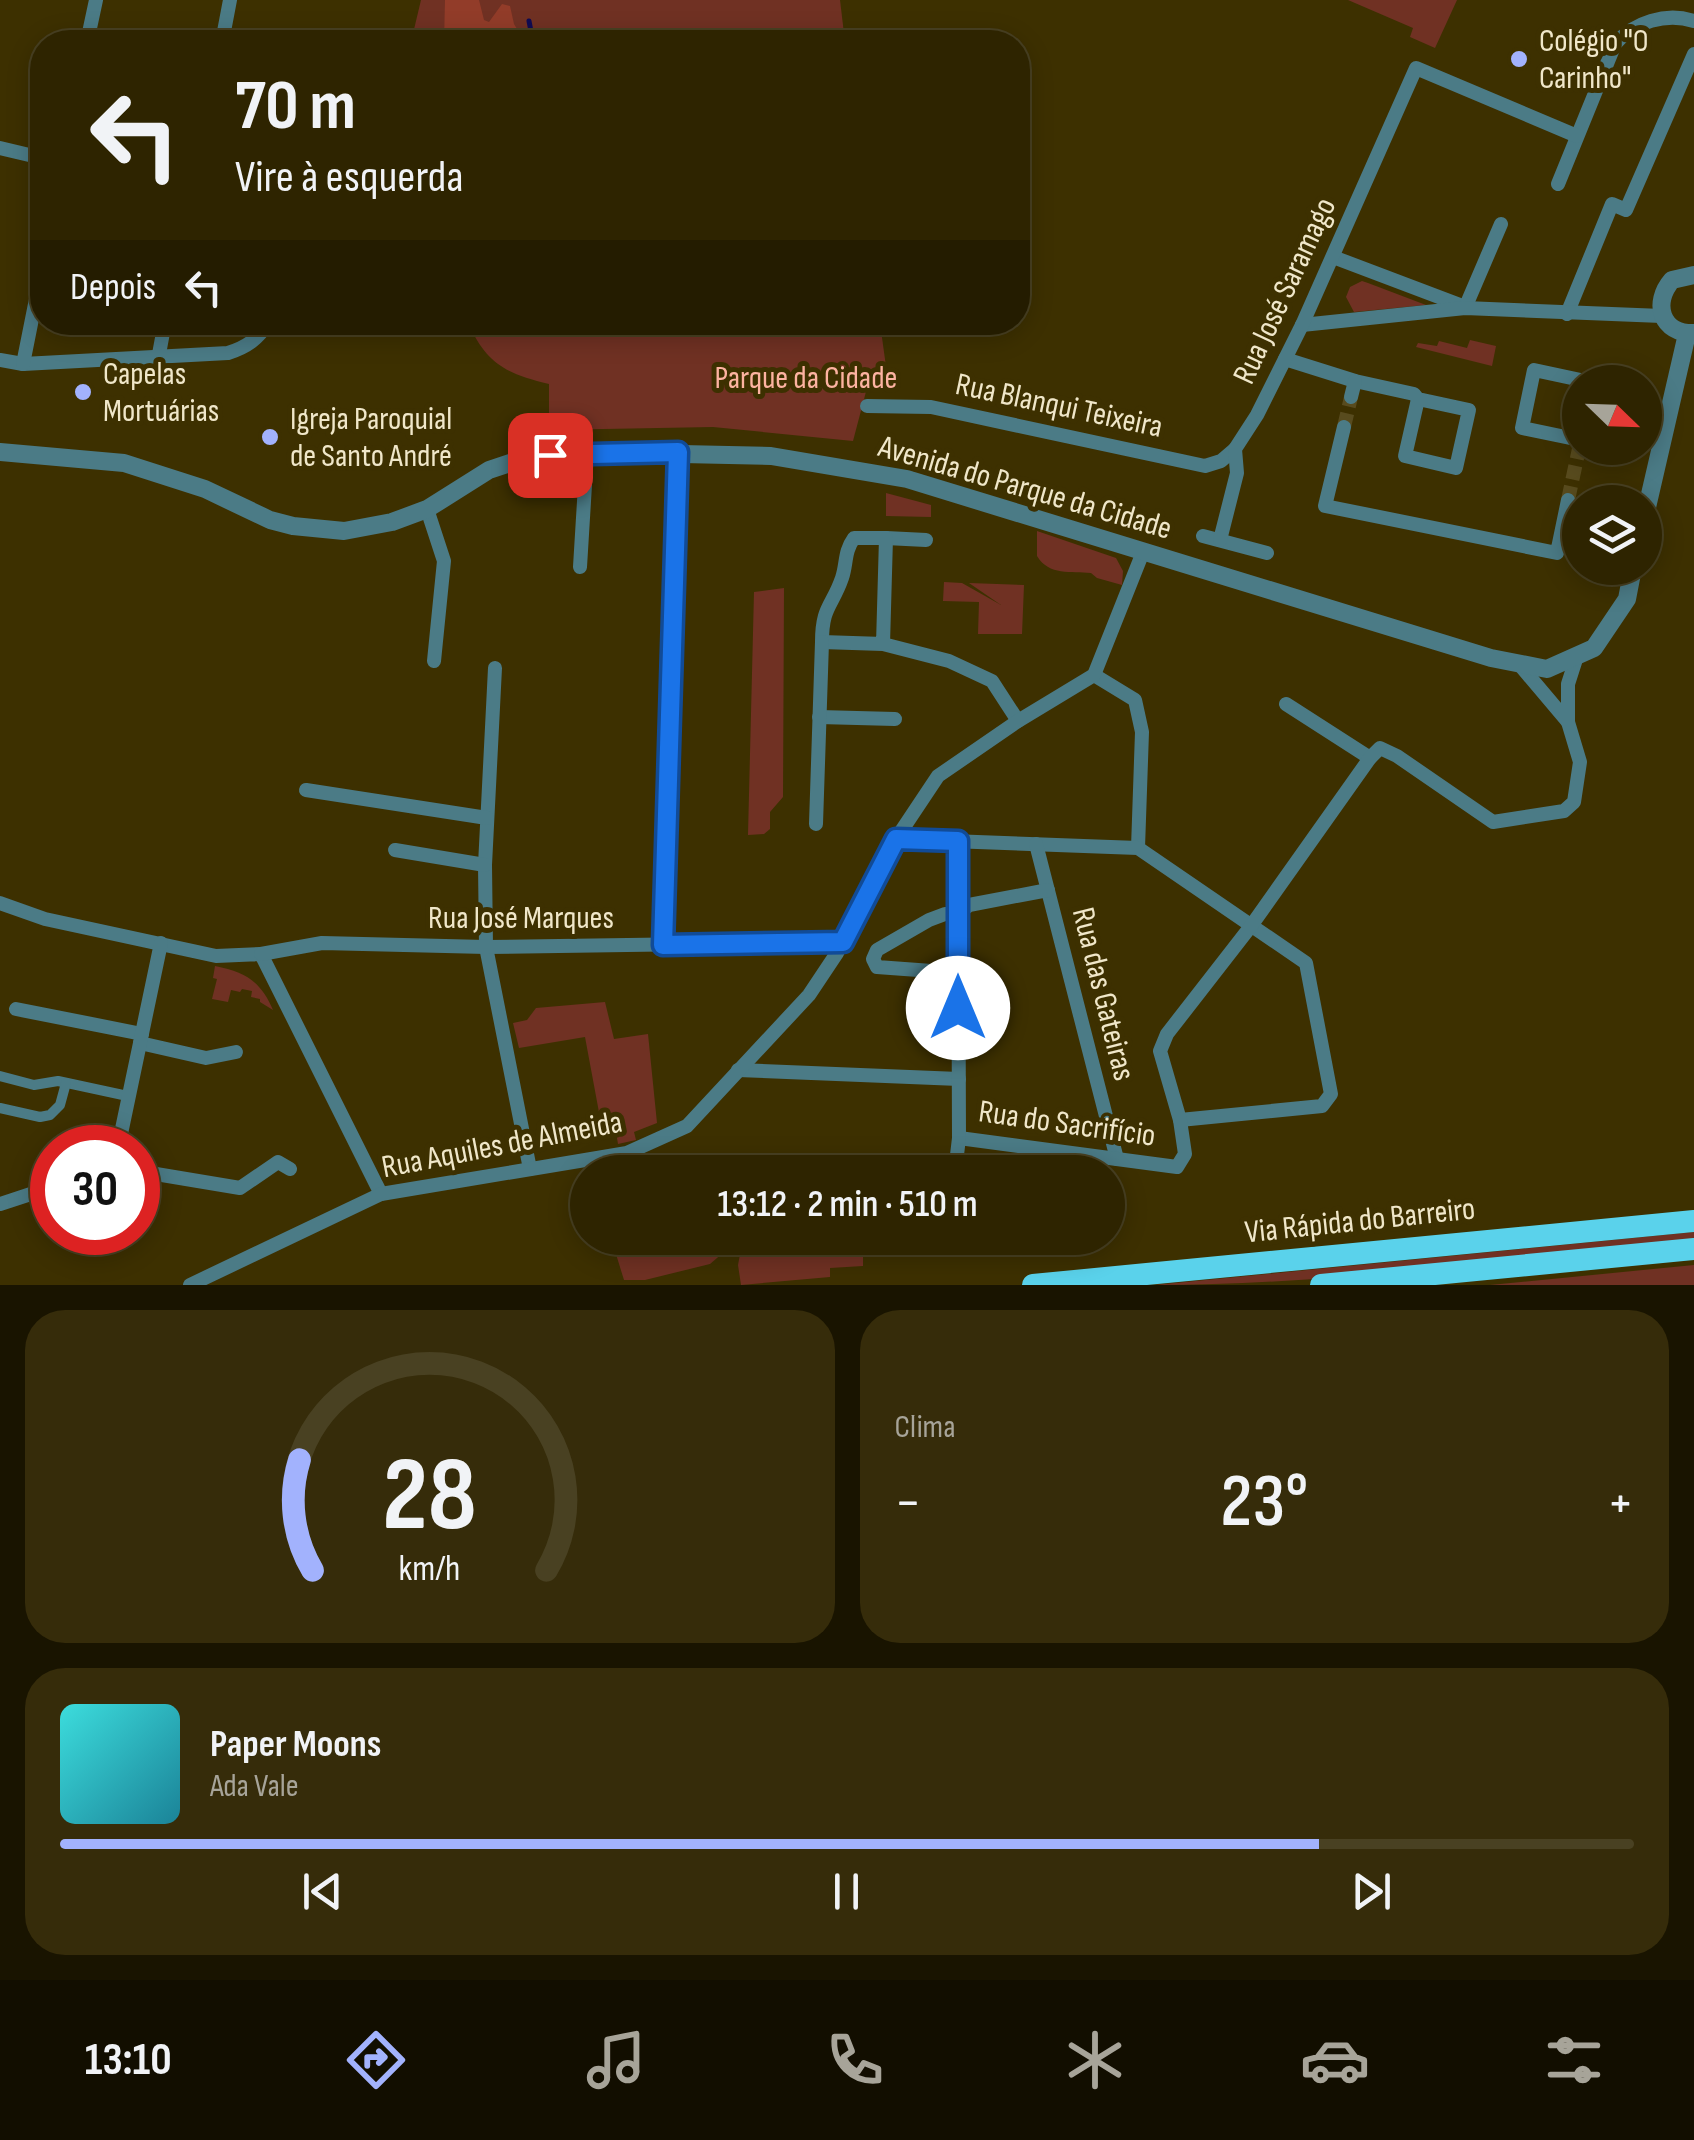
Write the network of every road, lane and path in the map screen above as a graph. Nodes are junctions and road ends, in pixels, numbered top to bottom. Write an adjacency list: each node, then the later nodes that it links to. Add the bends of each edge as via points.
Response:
1 (96, 0): 4 (street)
2 (230, 0): 5 (street)
3 (1694, 21): 7 (street, via 1660,18 1625,33)
4 (90, 30)
5 (224, 30)
6 (1694, 54): 15 (street, via 1626,210 1612,204)
7 (1577, 136): 10 (street); 12 (street, Rua José Saramago, via 1416,68)
8 (0, 148): 9 (street)
9 (30, 155)
10 (1558, 184)
11 (1501, 224): 14 (street)
12 (1333, 257): 14 (street); 17 (street, Rua José Saramago)
13 (1694, 275): 16 (street, via 1663,290)
14 (1465, 308): 15 (street); 17 (street)
15 (1567, 314): 16 (street)
16 (1662, 316): 19 (street)
17 (1302, 325): 23 (street, Rua José Saramago)
18 (30, 329): 25 (street)
19 (1690, 334): 37 (street)
20 (162, 335): 22 (street)
21 (261, 335): 22 (street, via 228,352)
22 (158, 354): 25 (street)
23 (1285, 359): 27 (street); 33 (street, Rua José Saramago)
24 (0, 360): 25 (street)
25 (23, 364)
26 (1562, 376): 32 (street, via 1534,370 1522,428)
27 (1355, 381): 28 (street); 29 (street)
28 (1351, 398)
29 (1418, 399): 29 (street, via 1406,456 1456,468 1469,410)
30 (867, 406): 33 (street, Rua Blanqui Teixeira, via 931,406 1205,466)
31 (1344, 428): 39 (street, via 1326,506 1557,553)
32 (1562, 436)
33 (1235, 449): 43 (street, Rua José Saramago, via 1237,474)
34 (0, 452): 38 (street, Avenida do Parque da Cidade, via 124,462 292,526 356,529)
35 (587, 452): 36 (street, Avenida do Parque da Cidade); 38 (street, Avenida do Parque da Cidade, via 525,458 489,470); 46 (street)
36 (678, 452): 44 (street, Avenida do Parque da Cidade, via 771,456 907,480); 76 (street)
37 (1653, 485)
38 (427, 509): 51 (street, via 444,562)
39 (1562, 529)
40 (1203, 536): 43 (street)
41 (886, 538): 42 (street); 48 (street, via 854,538 846,549 844,574 824,613); 49 (street)
42 (926, 540)
43 (1220, 540): 45 (street)
44 (1143, 552): 52 (street, Avenida do Parque da Cidade); 54 (street)
45 (1267, 553)
46 (580, 567)
47 (1630, 585): 50 (street, via 1594,648)
48 (822, 642): 49 (street); 56 (street)
49 (883, 644): 58 (street, via 992,681)
50 (1577, 656): 52 (street, Avenida do Parque da Cidade, via 1547,669); 59 (street, via 1568,684)
51 (434, 661)
52 (1519, 664): 59 (street)
53 (495, 668): 62 (street)
54 (1094, 675): 58 (street, Rua Aquiles de Almeida); 67 (street, via 1135,700 1142,732)
55 (1286, 704): 60 (street)
56 (820, 717): 57 (street); 63 (street)
57 (894, 720)
58 (1018, 721): 64 (street, Rua Aquiles de Almeida, via 938,776)
59 (1568, 722): 60 (street, via 1580,762 1574,802 1564,811 1493,822 1397,756 1380,748)
60 (1370, 758): 73 (street)
61 (306, 790): 62 (street)
62 (487, 818): 69 (street)
63 (816, 824)
64 (896, 839): 65 (street); 74 (street, Rua Aquiles de Almeida)
65 (958, 841): 66 (street); 72 (street)
66 (1036, 844): 67 (street); 70 (street, Rua das Gateiras)
67 (1138, 848): 73 (street)
68 (395, 850): 69 (street)
69 (485, 865): 77 (street)
70 (1048, 890): 72 (street); 96 (street, Rua das Gateiras)
71 (0, 903): 75 (street)
72 (958, 914): 80 (street); 80 (street, via 929,920 877,950 873,959 877,967)
73 (1251, 926): 91 (street, via 1160,1050); 91 (street, via 1306,963 1331,1094 1322,1106)
74 (843, 942): 76 (street, Rua José Marques); 85 (street, Rua Aquiles de Almeida, via 809,995)
75 (161, 943): 79 (street); 83 (street)
76 (663, 945): 77 (street, Rua José Marques)
77 (486, 947): 78 (street, Rua José Marques, via 322,943); 99 (street)
78 (260, 954): 79 (street, Rua José Marques); 81 (street)
79 (216, 956): 81 (street)
80 (958, 973): 87 (street)
81 (271, 976): 102 (street)
82 (16, 1009): 83 (street)
83 (141, 1039): 84 (street, via 206,1058); 92 (street)
84 (236, 1052)
85 (738, 1070): 87 (street); 99 (street, Rua Aquiles de Almeida, via 687,1126 627,1153)
86 (0, 1076): 88 (street, via 34,1085)
87 (959, 1079): 93 (street)
88 (66, 1083): 89 (street); 90 (street, via 50,1115)
89 (123, 1095)
90 (0, 1108)
91 (1180, 1120): 97 (street, Rua do Sacrifício, via 1185,1154 1178,1167)
92 (123, 1125)
93 (959, 1138): 94 (street); 95 (street, Rua do Sacrifício)
94 (957, 1155)
95 (1087, 1155)
96 (1116, 1155)
97 (1125, 1160)
98 (290, 1169): 100 (street, via 278,1162 240,1188)
99 (530, 1169): 102 (street, Rua Aquiles de Almeida)
100 (160, 1174)
101 (30, 1194): 103 (street)
102 (381, 1194): 106 (street, Rua Aquiles de Almeida)
103 (0, 1204)
104 (1694, 1221): 107 (highway, Via Rápida do Barreiro)
105 (1694, 1248): 108 (highway, Via Rápida do Barreiro)
106 (190, 1285)
107 (1033, 1285)
108 (1321, 1285)

